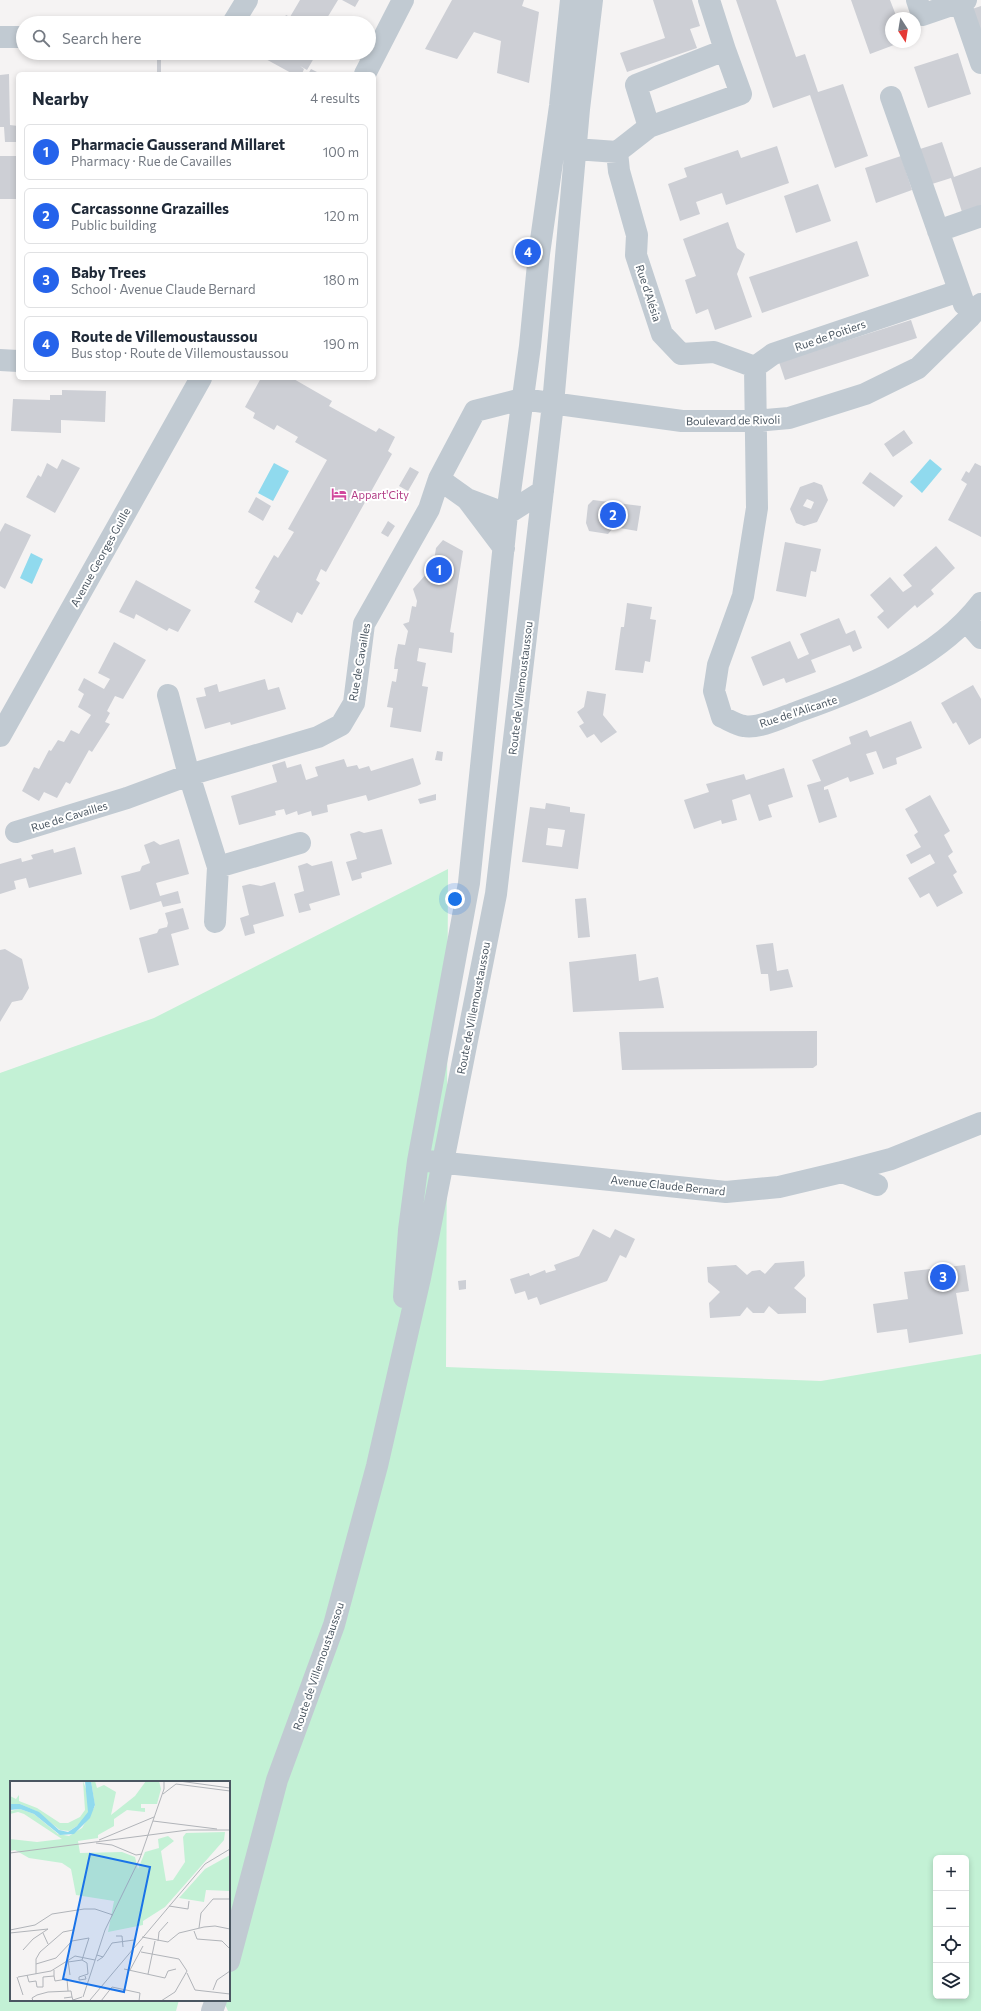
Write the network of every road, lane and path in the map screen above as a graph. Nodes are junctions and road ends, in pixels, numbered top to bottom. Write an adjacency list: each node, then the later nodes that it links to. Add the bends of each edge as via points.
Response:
1 (247, 0): 8 (street)
2 (403, 0): 12 (street)
3 (571, 0): 18 (street, Route de Villemoustaussou)
4 (592, 0): 18 (street, Route de Villemoustaussou)
5 (709, 0): 11 (street)
6 (917, 0): 7 (street, via 922,15)
7 (963, 1): 14 (street)
8 (237, 16)
9 (0, 37): 10 (street)
10 (16, 37)
11 (725, 50): 17 (street, via 636,85); 17 (street, via 741,94)
12 (376, 53)
13 (372, 60): 15 (street)
14 (981, 63)
15 (366, 72)
16 (891, 97): 21 (street)
17 (649, 127): 19 (street)
18 (564, 149): 19 (street); 28 (street, Route de Villemoustaussou, via 539,254); 29 (street, Route de Villemoustaussou)
19 (617, 152): 26 (street, Rue d'Alésia, via 619,171 637,235 636,255 662,334 681,354 714,352)
20 (981, 216): 21 (street)
21 (938, 231): 22 (street)
22 (959, 291): 23 (street); 26 (street, Rue de Poitiers, via 774,354)
23 (975, 311): 30 (street, Boulevard de Rivoli, via 918,368 865,394 789,418)
24 (0, 360): 25 (street)
25 (16, 360)
26 (755, 367): 30 (street)
27 (200, 380): 40 (street, Avenue Georges Guille)
28 (522, 399): 29 (street, Boulevard de Rivoli); 31 (street, Rue de Cavailles, via 475,411); 34 (street, Route de Villemoustaussou)
29 (553, 404): 30 (street, Boulevard de Rivoli, via 682,421); 32 (street, Route de Villemoustaussou)
30 (755, 421): 37 (street, Rue de l'Alicante, via 757,508 743,596 718,665 714,691 722,717 745,726 766,724 850,694 917,660)
31 (439, 479): 33 (street); 41 (street, Rue de Cavailles, via 429,509 364,624 354,703 341,725 318,737)
32 (543, 491): 34 (street); 48 (street, Route de Villemoustaussou, via 496,894)
33 (467, 499): 34 (street); 35 (street)
34 (507, 514): 35 (street, Route de Villemoustaussou)
35 (504, 548): 47 (street, Route de Villemoustaussou, via 468,883)
36 (981, 603): 37 (street, Rue de l'Alicante)
37 (967, 622): 38 (street)
38 (981, 638)
39 (168, 694): 41 (street)
40 (0, 736)
41 (189, 775): 42 (street, Rue de Cavailles, via 127,798); 44 (street)
42 (16, 832)
43 (300, 843): 44 (street)
44 (218, 867): 45 (street)
45 (215, 922)
46 (981, 1123): 49 (street, Avenue Claude Bernard, via 891,1159)
47 (418, 1161): 48 (street, Avenue Claude Bernard); 51 (street, Route de Villemoustaussou)
48 (442, 1162): 49 (street, Avenue Claude Bernard, via 726,1192 779,1187); 51 (street, Route de Villemoustaussou, via 420,1278)
49 (842, 1172): 50 (street)
50 (877, 1185)
51 (399, 1369): 52 (street, Route de Villemoustaussou, via 377,1466 334,1625 277,1780)
52 (230, 1957)
53 (216, 2001): 54 (street)
54 (212, 2011)

